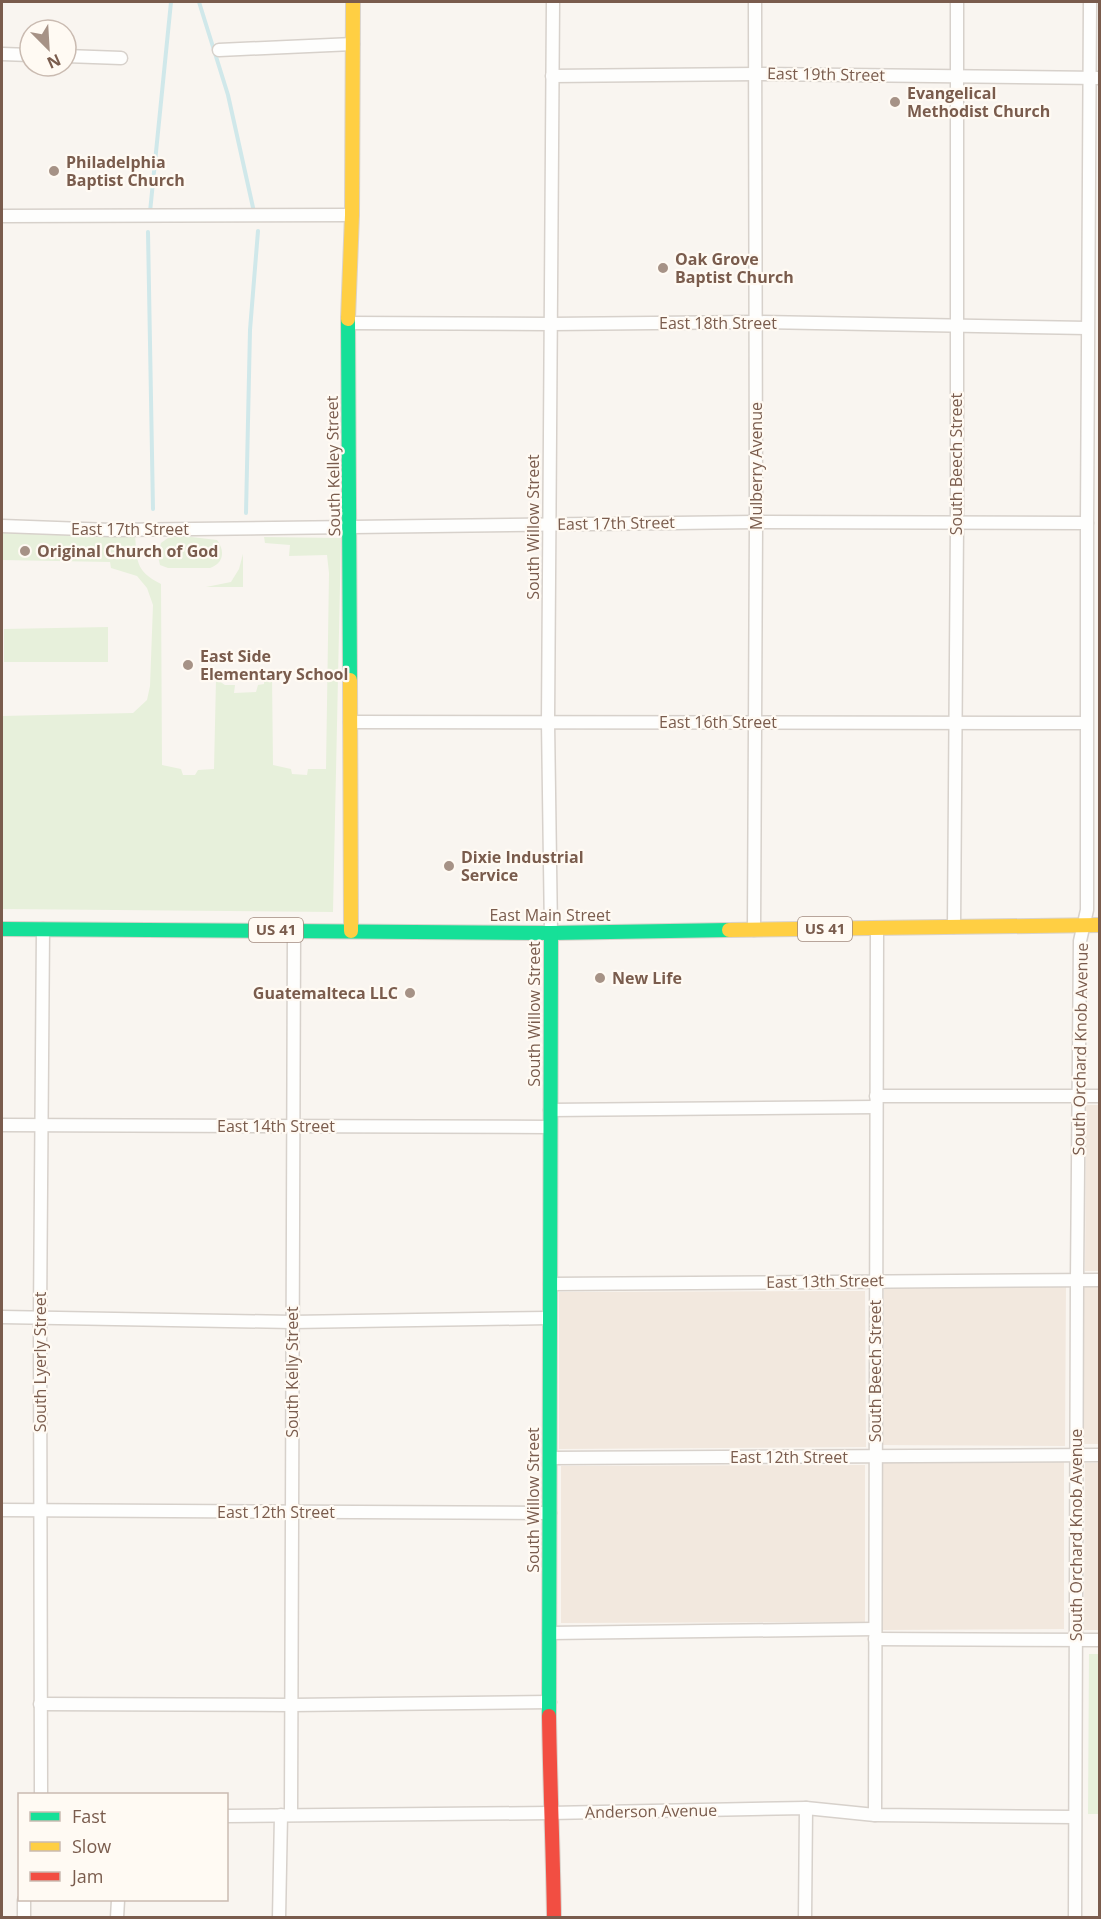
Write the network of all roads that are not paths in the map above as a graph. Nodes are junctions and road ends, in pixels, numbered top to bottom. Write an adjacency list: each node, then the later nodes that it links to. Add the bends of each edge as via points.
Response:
1 (353, 2): 6 (main road, South Kelley Street)
2 (553, 2): 13 (street, South Willow Street)
3 (756, 2): 12 (street, Mulberry Avenue)
4 (957, 2): 14 (street, South Beech Street)
5 (1090, 2): 15 (street, South Orchard Knob Avenue)
6 (353, 45): 7 (street); 16 (main road, South Kelley Street)
7 (219, 51)
8 (2, 54): 9 (street)
9 (18, 55)
10 (78, 56): 11 (street)
11 (121, 58)
12 (756, 74): 13 (street, East 19th Street); 14 (street, East 19th Street); 18 (street, Mulberry Avenue)
13 (552, 76): 20 (street, South Willow Street)
14 (956, 76): 15 (street, East 19th Street); 21 (street, South Beech Street)
15 (1095, 79): 22 (street, South Orchard Knob Avenue)
16 (352, 215): 17 (street); 19 (main road, South Kelley Street)
17 (2, 216)
18 (756, 322): 20 (street, East 18th Street); 21 (street, East 18th Street); 24 (street, Mulberry Avenue)
19 (348, 323): 20 (street, East 18th Street); 29 (main road, South Kelley Street)
20 (551, 324): 26 (street, South Willow Street)
21 (955, 326): 22 (street, East 18th Street); 27 (street, South Beech Street)
22 (1087, 328): 23 (street, South Orchard Knob Avenue)
23 (1093, 490): 25 (street, South Orchard Knob Avenue)
24 (756, 522): 26 (street, East 17th Street); 27 (street, East 17th Street); 32 (street, Mulberry Avenue)
25 (1087, 523): 27 (street, East 17th Street); 34 (street, South Orchard Knob Avenue)
26 (549, 524): 29 (street, East 17th Street); 31 (street, South Willow Street)
27 (957, 524): 33 (street, South Beech Street)
28 (2, 526): 29 (street, East 17th Street, via 111,530)
29 (350, 527): 30 (main road, South Kelley Street)
30 (350, 722): 31 (street, East 16th Street); 43 (main road, South Kelley Street)
31 (548, 722): 32 (street, East 16th Street); 44 (street, South Willow Street)
32 (754, 722): 33 (street, East 16th Street); 42 (street, Mulberry Avenue)
33 (954, 723): 34 (street, East 16th Street); 37 (street, South Beech Street)
34 (1086, 723): 36 (street, South Orchard Knob Avenue)
35 (1100, 925): 36 (main road, East Main Street / US 41)
36 (1084, 926): 37 (main road, East Main Street / US 41); 45 (street, South Orchard Knob Avenue, via 1080,941)
37 (954, 927): 38 (main road, East Main Street / US 41)
38 (877, 928): 42 (main road, East Main Street / US 41); 47 (street, South Beech Street)
39 (2, 929): 40 (main road, East Main Street / US 41)
40 (43, 929): 41 (main road, East Main Street / US 41); 50 (street, South Lyerly Street)
41 (294, 930): 43 (main road, East Main Street / US 41); 51 (street, South Kelly Street)
42 (753, 930): 44 (main road, East Main Street / US 41)
43 (351, 931): 44 (main road, East Main Street / US 41)
44 (551, 933): 48 (main road, South Willow Street)
45 (1078, 1096): 46 (street); 47 (street); 54 (street, South Orchard Knob Avenue)
46 (1100, 1096)
47 (876, 1102): 48 (street); 53 (street, South Beech Street)
48 (550, 1110): 52 (main road, South Willow Street)
49 (2, 1125): 50 (street, East 14th Street)
50 (42, 1125): 51 (street, East 14th Street); 58 (street, South Lyerly Street)
51 (293, 1127): 52 (street, East 14th Street); 60 (street, South Kelly Street)
52 (550, 1127): 56 (main road, South Willow Street)
53 (876, 1280): 54 (street, East 13th Street); 56 (street, East 13th Street); 63 (street, South Beech Street)
54 (1077, 1280): 55 (street, East 13th Street); 61 (street, South Orchard Knob Avenue)
55 (1100, 1280)
56 (550, 1284): 59 (main road, South Willow Street)
57 (2, 1317): 58 (street)
58 (40, 1317): 60 (street); 66 (street, South Lyerly Street)
59 (548, 1318): 60 (street); 64 (main road, South Willow Street)
60 (292, 1322): 67 (street, South Kelly Street)
61 (1076, 1455): 62 (street, East 12th Street); 63 (street, East 12th Street); 71 (street, South Orchard Knob Avenue)
62 (1100, 1455)
63 (875, 1456): 64 (street, East 12th Street); 70 (street, South Beech Street)
64 (550, 1458): 68 (main road, South Willow Street)
65 (2, 1510): 66 (street, East 12th Street)
66 (40, 1510): 67 (street, East 12th Street); 74 (street, South Lyerly Street)
67 (292, 1512): 68 (street, East 12th Street); 75 (street, South Kelly Street)
68 (550, 1513): 69 (main road, South Willow Street)
69 (549, 1633): 70 (street); 73 (main road, South Willow Street)
70 (875, 1634): 71 (street); 80 (street, South Beech Street)
71 (1076, 1640): 72 (street); 82 (street, South Orchard Knob Avenue)
72 (1100, 1640)
73 (550, 1702): 75 (street); 78 (main road, South Willow Street)
74 (40, 1704): 75 (street); 76 (street, South Lyerly Street)
75 (291, 1705): 79 (street, South Kelly Street)
76 (41, 1793)
77 (806, 1808): 78 (street, Anderson Avenue); 80 (street, Anderson Avenue); 89 (street)
78 (550, 1813): 79 (street, Anderson Avenue); 88 (main road, South Willow Street)
79 (286, 1815): 81 (street, Anderson Avenue); 87 (street, South Kelly Street)
80 (874, 1815): 82 (street, Anderson Avenue)
81 (228, 1816)
82 (1074, 1817): 90 (street, South Orchard Knob Avenue)
83 (24, 1901): 85 (street)
84 (118, 1901): 86 (street)
85 (24, 1917)
86 (117, 1917)
87 (279, 1917)
88 (554, 1917)
89 (805, 1917)
90 (1074, 1917)

